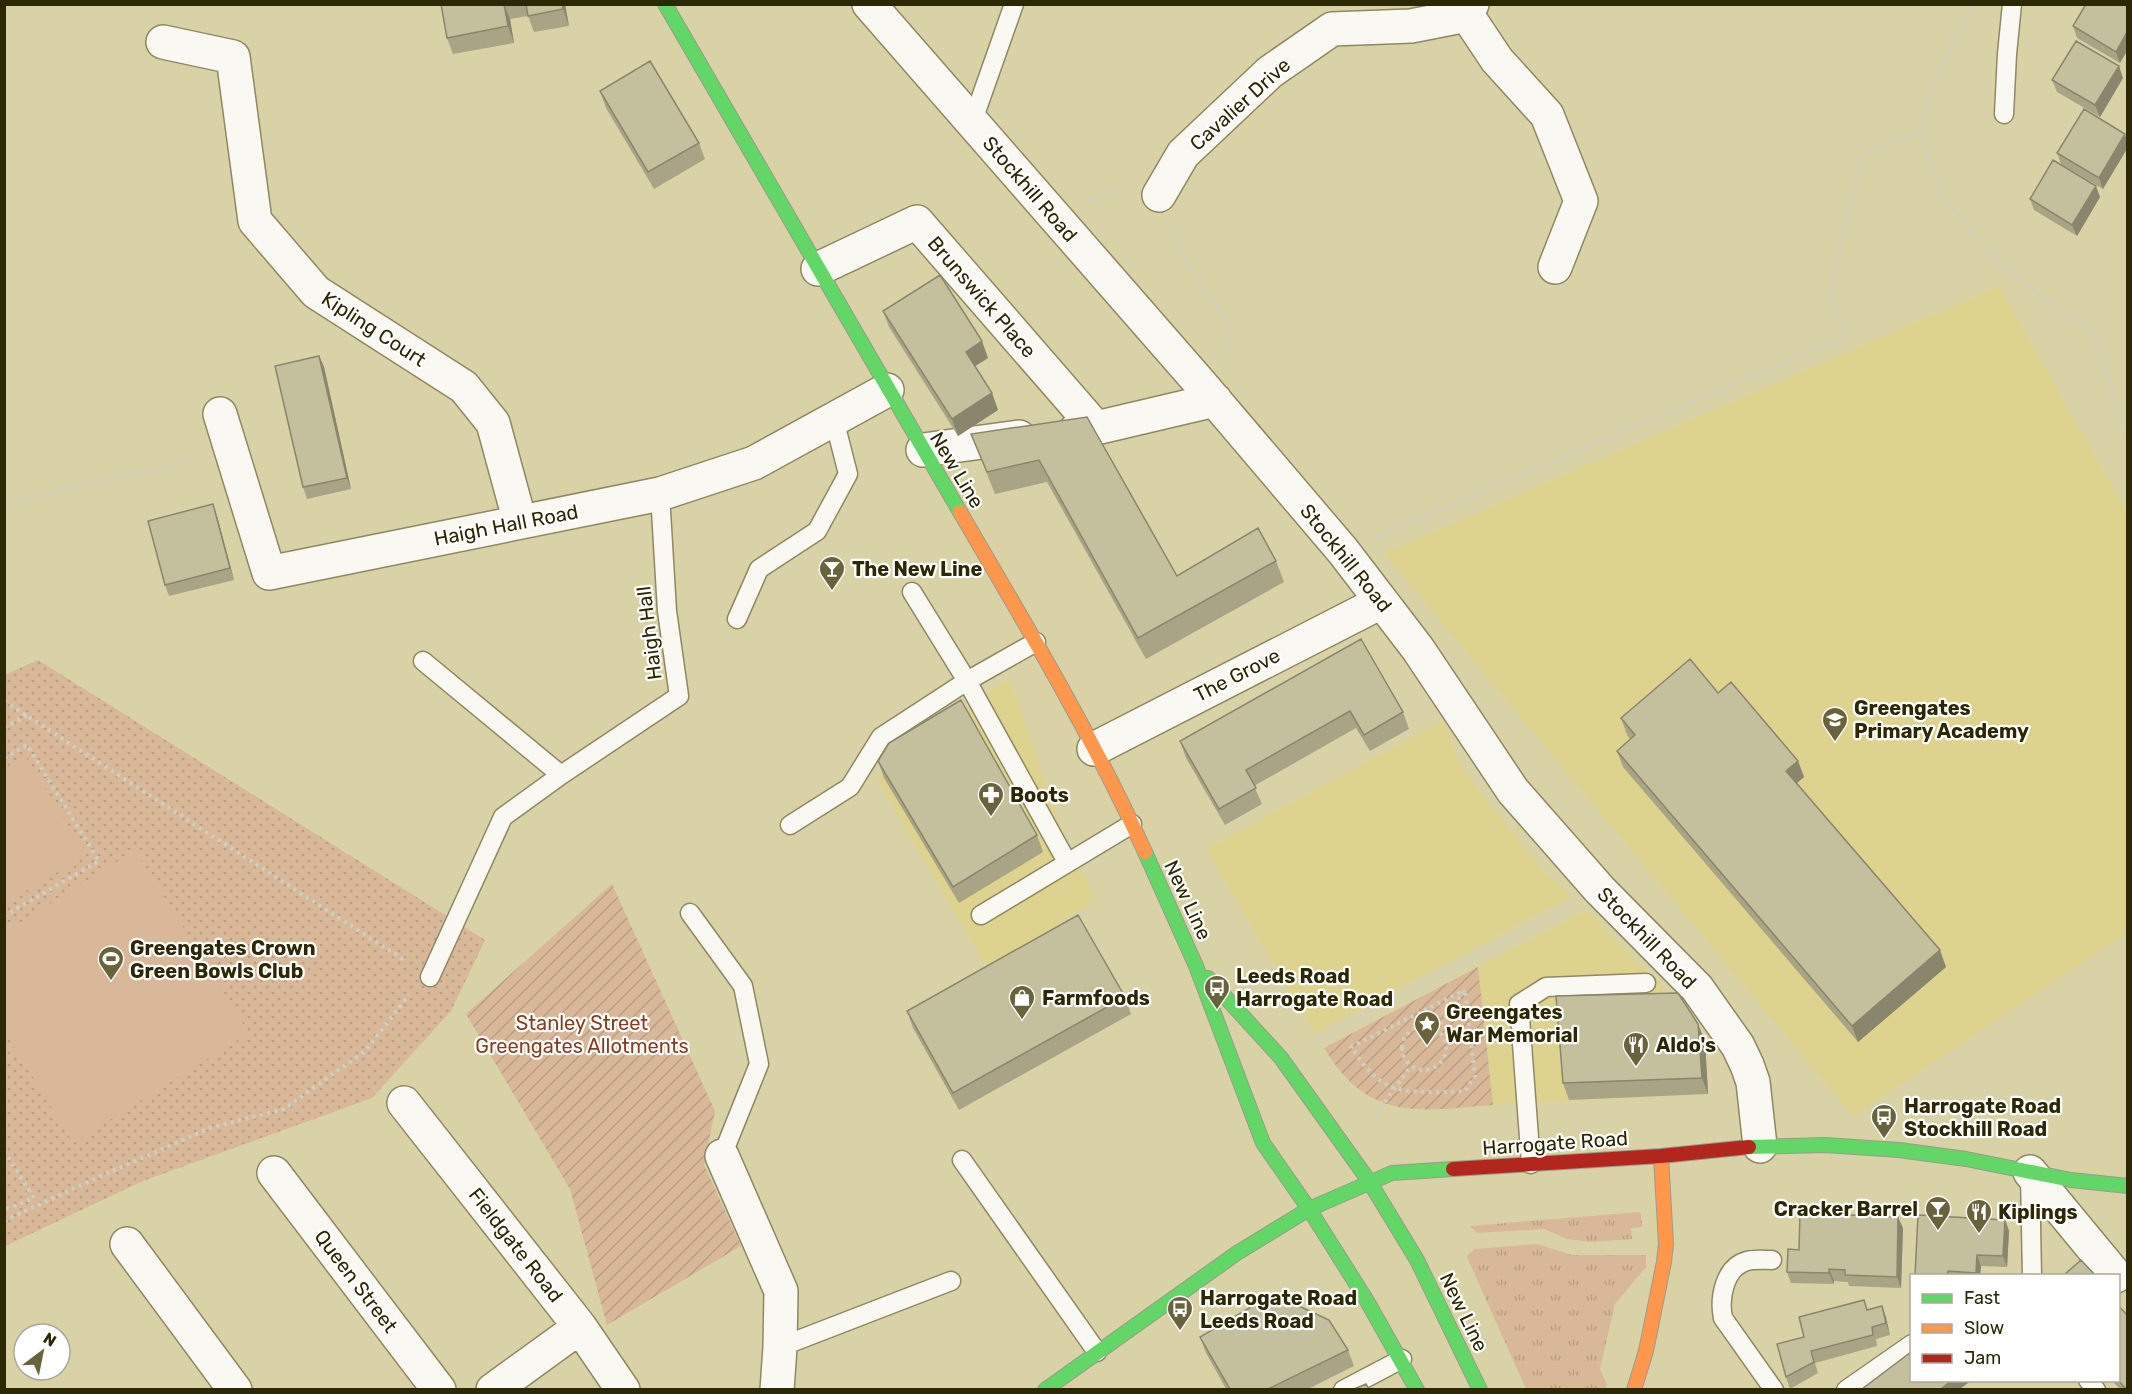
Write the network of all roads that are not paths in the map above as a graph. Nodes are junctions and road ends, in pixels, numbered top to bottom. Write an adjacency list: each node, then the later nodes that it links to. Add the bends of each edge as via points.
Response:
1 (665, 4): 11 (main road, New Line)
2 (1014, 4): 8 (lane)
3 (2012, 4): 7 (lane)
4 (871, 5): 8 (street, Stockhill Road)
5 (1469, 10): 9 (street, Cavalier Drive, via 1411,26 1332,28 1270,72 1183,154); 10 (street, via 1497,60 1547,115 1581,201)
6 (163, 42): 19 (street, Kipling Court, via 233,57 255,221 316,292 464,387 493,423)
7 (2004, 114)
8 (972, 123): 13 (street, Stockhill Road)
9 (1159, 195)
10 (1555, 267)
11 (818, 270): 12 (main road, New Line); 16 (street, Brunswick Place, via 917,222)
12 (887, 390): 15 (street, Haigh Hall Road); 17 (main road, New Line)
13 (1207, 391): 16 (street); 21 (street, Stockhill Road, via 1343,551)
14 (220, 414): 19 (street, Haigh Hall Road, via 269,573)
15 (834, 419): 18 (street, Haigh Hall Road, via 753,463); 22 (lane, via 848,474 817,531 759,569)
16 (1096, 428): 17 (street)
17 (923, 450): 23 (main road, New Line)
18 (660, 494): 19 (street, Haigh Hall Road); 27 (lane, Haigh Hall, via 667,611 679,696)
19 (520, 522)
20 (912, 592): 25 (lane)
21 (1380, 602): 26 (street, The Grove); 37 (street, Stockhill Road, via 1418,649 1513,791 1600,891 1697,988 1738,1046 1753,1082)
22 (737, 619)
23 (1036, 642): 25 (lane); 26 (main road, New Line)
24 (423, 661): 27 (lane)
25 (967, 681): 29 (lane, via 882,737 850,787); 30 (lane)
26 (1094, 749): 28 (main road, New Line)
27 (561, 775): 34 (lane, Haigh Hall, via 503,818)
28 (1131, 824): 30 (lane); 33 (main road, New Line)
29 (790, 825)
30 (1067, 862): 32 (lane)
31 (690, 913): 38 (lane, via 743,986 759,1064)
32 (981, 915)
33 (1196, 966): 44 (main road, New Line, via 1281,1058); 46 (main road, New Line, via 1263,1143)
34 (430, 977)
35 (1646, 983): 41 (lane, via 1546,987 1519,1004)
36 (404, 1103): 52 (street, Fieldgate Road)
37 (1760, 1146): 39 (main road, Harrogate Road); 42 (main road, Harrogate Road, via 1825,1144 1899,1150)
38 (722, 1156): 54 (street, via 781,1290)
39 (1661, 1156): 41 (main road, Harrogate Road); 67 (main road, via 1664,1262 1647,1351)
40 (962, 1160): 55 (lane)
41 (1531, 1164): 44 (main road, Harrogate Road, via 1392,1173)
42 (2030, 1172): 45 (main road, Harrogate Road); 49 (lane); 50 (street)
43 (274, 1173): 59 (street, Queen Street)
44 (1369, 1181): 46 (main road, Harrogate Road); 66 (main road, New Line, via 1417,1260)
45 (2127, 1186)
46 (1309, 1209): 55 (main road, Harrogate Road, via 1237,1253); 56 (main road, New Line)
47 (127, 1244): 58 (street)
48 (1772, 1260): 57 (lane, via 1746,1261 1737,1268 1724,1286 1721,1307 1723,1318)
49 (2032, 1274)
50 (2114, 1274)
51 (951, 1281): 54 (lane)
52 (580, 1327): 60 (street); 61 (street, Fieldgate Road)
53 (1910, 1345): 68 (lane)
54 (780, 1347): 62 (street)
55 (1097, 1352): 63 (main road, Harrogate Road)
56 (1402, 1359): 64 (lane); 65 (main road, New Line)
57 (1773, 1388)
58 (235, 1389)
59 (439, 1389)
60 (493, 1389)
61 (623, 1389)
62 (777, 1389)
63 (1045, 1389)
64 (1343, 1389)
65 (1417, 1389)
66 (1480, 1389)
67 (1634, 1389)
68 (1846, 1389)

